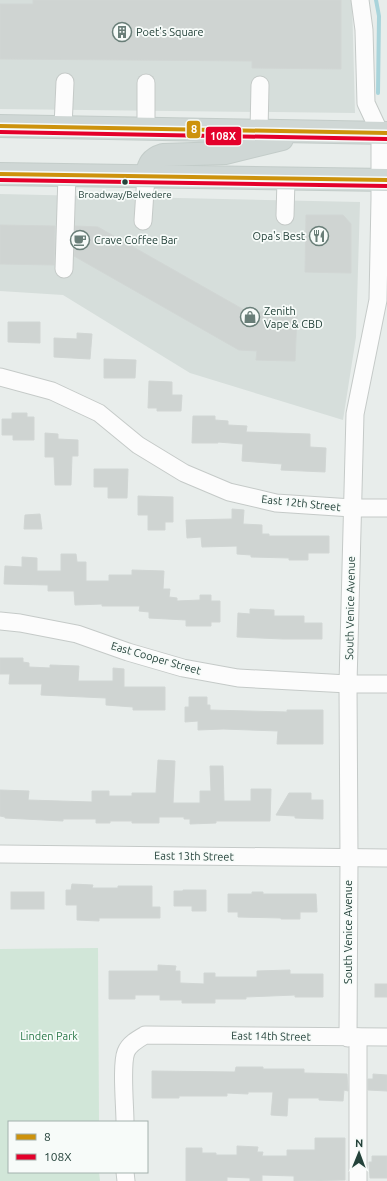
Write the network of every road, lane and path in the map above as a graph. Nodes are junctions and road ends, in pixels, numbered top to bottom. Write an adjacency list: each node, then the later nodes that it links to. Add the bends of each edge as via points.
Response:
1 (360, 0): 8 (street, via 364,30 366,103)
2 (65, 82): 6 (street)
3 (146, 83): 7 (street)
4 (260, 85): 9 (street)
5 (0, 126): 6 (main road)
6 (63, 127): 7 (main road)
7 (146, 129): 9 (main road)
8 (385, 129): 10 (main road); 15 (street, South Venice Avenue)
9 (259, 131): 10 (main road)
10 (312, 132): 13 (main road, via 224,153 163,155 156,157 149,165)
11 (0, 174): 12 (main road)
12 (67, 175): 13 (main road); 19 (street)
13 (146, 176): 14 (main road); 17 (street)
14 (286, 179): 15 (main road); 16 (street)
15 (383, 180): 18 (street, South Venice Avenue)
16 (285, 216)
17 (143, 221)
18 (383, 238): 21 (street, South Venice Avenue, via 378,300 355,414)
19 (64, 268)
20 (0, 377): 21 (street, East 12th Street, via 52,391 99,413 138,445 184,473 229,492 276,502)
21 (352, 508): 22 (street, East 12th Street); 24 (street, South Venice Avenue)
22 (387, 508)
23 (0, 622): 24 (street, East Cooper Street, via 20,623 77,634 183,668 238,678)
24 (348, 684): 25 (street, East Cooper Street); 27 (street, South Venice Avenue)
25 (387, 684)
26 (0, 854): 27 (street, East 13th Street)
27 (349, 858): 28 (street, East 13th Street); 30 (street, South Venice Avenue)
28 (387, 858)
29 (387, 1037): 30 (street, East 14th Street)
30 (353, 1038): 31 (street, East 14th Street, via 145,1035 126,1051); 32 (street, South Venice Avenue)
31 (125, 1121)
32 (358, 1181)

